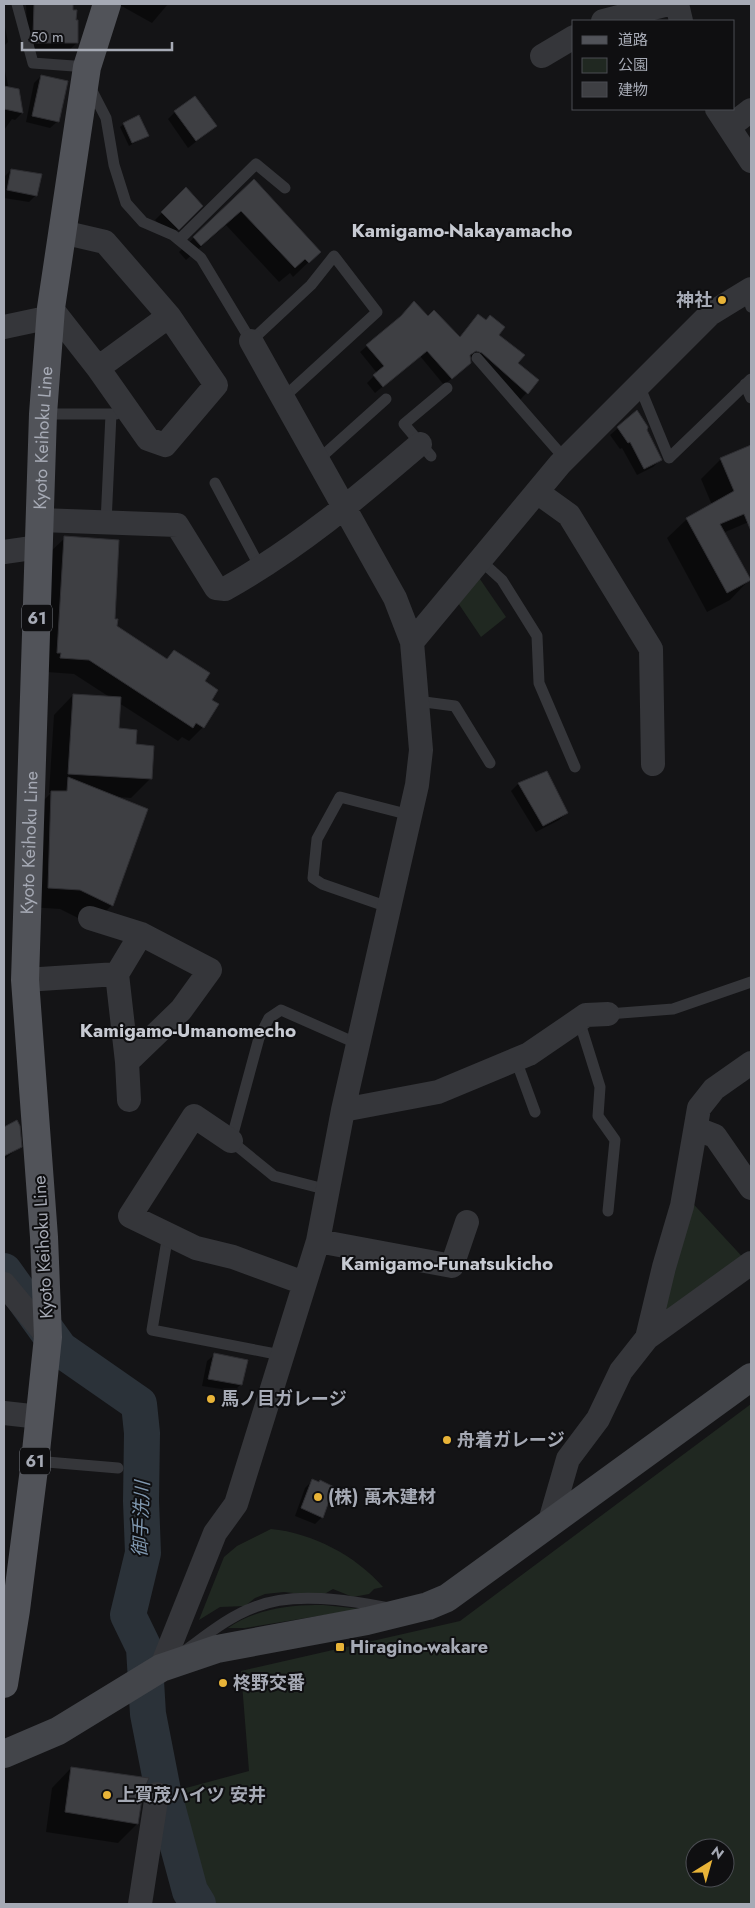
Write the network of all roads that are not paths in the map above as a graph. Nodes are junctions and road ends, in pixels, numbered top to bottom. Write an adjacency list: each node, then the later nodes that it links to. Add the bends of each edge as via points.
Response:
1 (17, 4): 9 (lane, via 33,63)
2 (107, 4): 9 (main road, Kyoto Keihoku Line / 61)
3 (669, 4): 5 (street)
4 (676, 4): 6 (street)
5 (607, 20)
6 (681, 20)
7 (572, 42): 8 (street)
8 (542, 56)
9 (86, 72): 14 (main road, Kyoto Keihoku Line / 61); 15 (lane, via 106,118 114,164 126,203 143,222)
10 (751, 110): 11 (street)
11 (723, 118): 12 (street)
12 (751, 161)
13 (285, 188): 15 (lane, via 256,164)
14 (62, 232): 17 (main road, Kyoto Keihoku Line / 61); 18 (street, via 105,242)
15 (179, 240): 20 (lane, via 201,258)
16 (749, 296): 24 (street, via 710,314)
17 (51, 312): 19 (street); 22 (street); 29 (main road, Kyoto Keihoku Line / 61)
18 (169, 316): 22 (street); 30 (street, via 216,385 165,445 148,439)
19 (4, 327)
20 (251, 341): 26 (street); 26 (lane, via 310,285 334,256 377,312)
21 (477, 358): 32 (lane)
22 (98, 368): 30 (street)
23 (748, 381): 24 (lane, via 669,458); 27 (lane)
24 (639, 385): 32 (street)
25 (447, 388): 31 (lane, via 404,424)
26 (283, 398): 33 (street)
27 (751, 398)
28 (386, 399): 33 (lane)
29 (43, 414): 30 (lane); 37 (main road, Kyoto Keihoku Line / 61)
30 (121, 414): 38 (lane)
31 (426, 450): 36 (street)
32 (565, 459): 35 (street)
33 (318, 460): 36 (street)
34 (215, 483): 42 (lane)
35 (537, 492): 41 (street); 46 (street, via 569,515 651,649)
36 (346, 508): 42 (street); 43 (street, via 395,598)
37 (40, 520): 38 (street); 39 (main road, Kyoto Keihoku Line / 61)
38 (106, 523): 42 (street, via 177,525 216,588 225,588)
39 (39, 547): 40 (street); 53 (main road, Kyoto Keihoku Line / 61)
40 (4, 552)
41 (480, 560): 43 (street); 47 (lane, via 502,580 537,636 539,683)
42 (261, 569)
43 (412, 642): 44 (street)
44 (417, 701): 45 (lane, via 455,706); 48 (street, via 421,750 418,785)
45 (490, 763)
46 (653, 764)
47 (575, 767)
48 (410, 815): 49 (street); 49 (lane, via 340,796 317,839 313,878)
49 (388, 907): 57 (street)
50 (90, 918): 51 (street)
51 (141, 934): 52 (street); 59 (street, via 210,970 181,1010)
52 (117, 974): 53 (street); 59 (street)
53 (25, 980): 75 (main road, Kyoto Keihoku Line / 61)
54 (751, 982): 55 (lane, via 673,1009)
55 (608, 1014): 56 (street, via 586,1015)
56 (579, 1020): 58 (street); 68 (lane, via 600,1087 598,1116 615,1140)
57 (358, 1044): 62 (street); 65 (lane, via 281,1010 269,1018 259,1038)
58 (516, 1060): 62 (street, via 438,1092); 63 (lane)
59 (127, 1062): 61 (street)
60 (751, 1063): 64 (street, via 714,1089 700,1108)
61 (129, 1100)
62 (343, 1110): 67 (street)
63 (535, 1112)
64 (696, 1129): 66 (street, via 715,1136); 76 (street, via 682,1206)
65 (231, 1141): 67 (lane, via 274,1176); 70 (street, via 194,1116 130,1216)
66 (751, 1188)
67 (328, 1190): 71 (street)
68 (608, 1212)
69 (468, 1222): 71 (street, via 452,1266)
70 (168, 1234): 73 (street, via 196,1248 233,1257); 77 (lane, via 152,1330)
71 (318, 1241): 73 (street)
72 (751, 1263): 76 (street)
73 (304, 1283): 77 (street)
74 (5, 1287): 75 (street)
75 (48, 1337): 80 (main road, Kyoto Keihoku Line / 61)
76 (647, 1338): 83 (street, via 621,1371 598,1419 568,1459)
77 (281, 1354): 86 (street, via 236,1504 215,1534)
78 (751, 1377): 83 (street)
79 (4, 1413): 80 (street)
80 (40, 1417): 81 (main road, Kyoto Keihoku Line / 61)
81 (35, 1462): 82 (lane); 84 (main road, Kyoto Keihoku Line / 61)
82 (118, 1468)
83 (550, 1521): 85 (street, via 447,1598)
84 (10, 1609): 87 (main road, Kyoto Keihoku Line / 61)
85 (409, 1612): 86 (street, via 217,1649); 86 (lane, via 340,1600 280,1600 255,1606 224,1622)
86 (161, 1668): 88 (street, via 58,1731)
87 (4, 1684)
88 (4, 1754)
89 (157, 1794): 90 (street)
90 (140, 1904)

